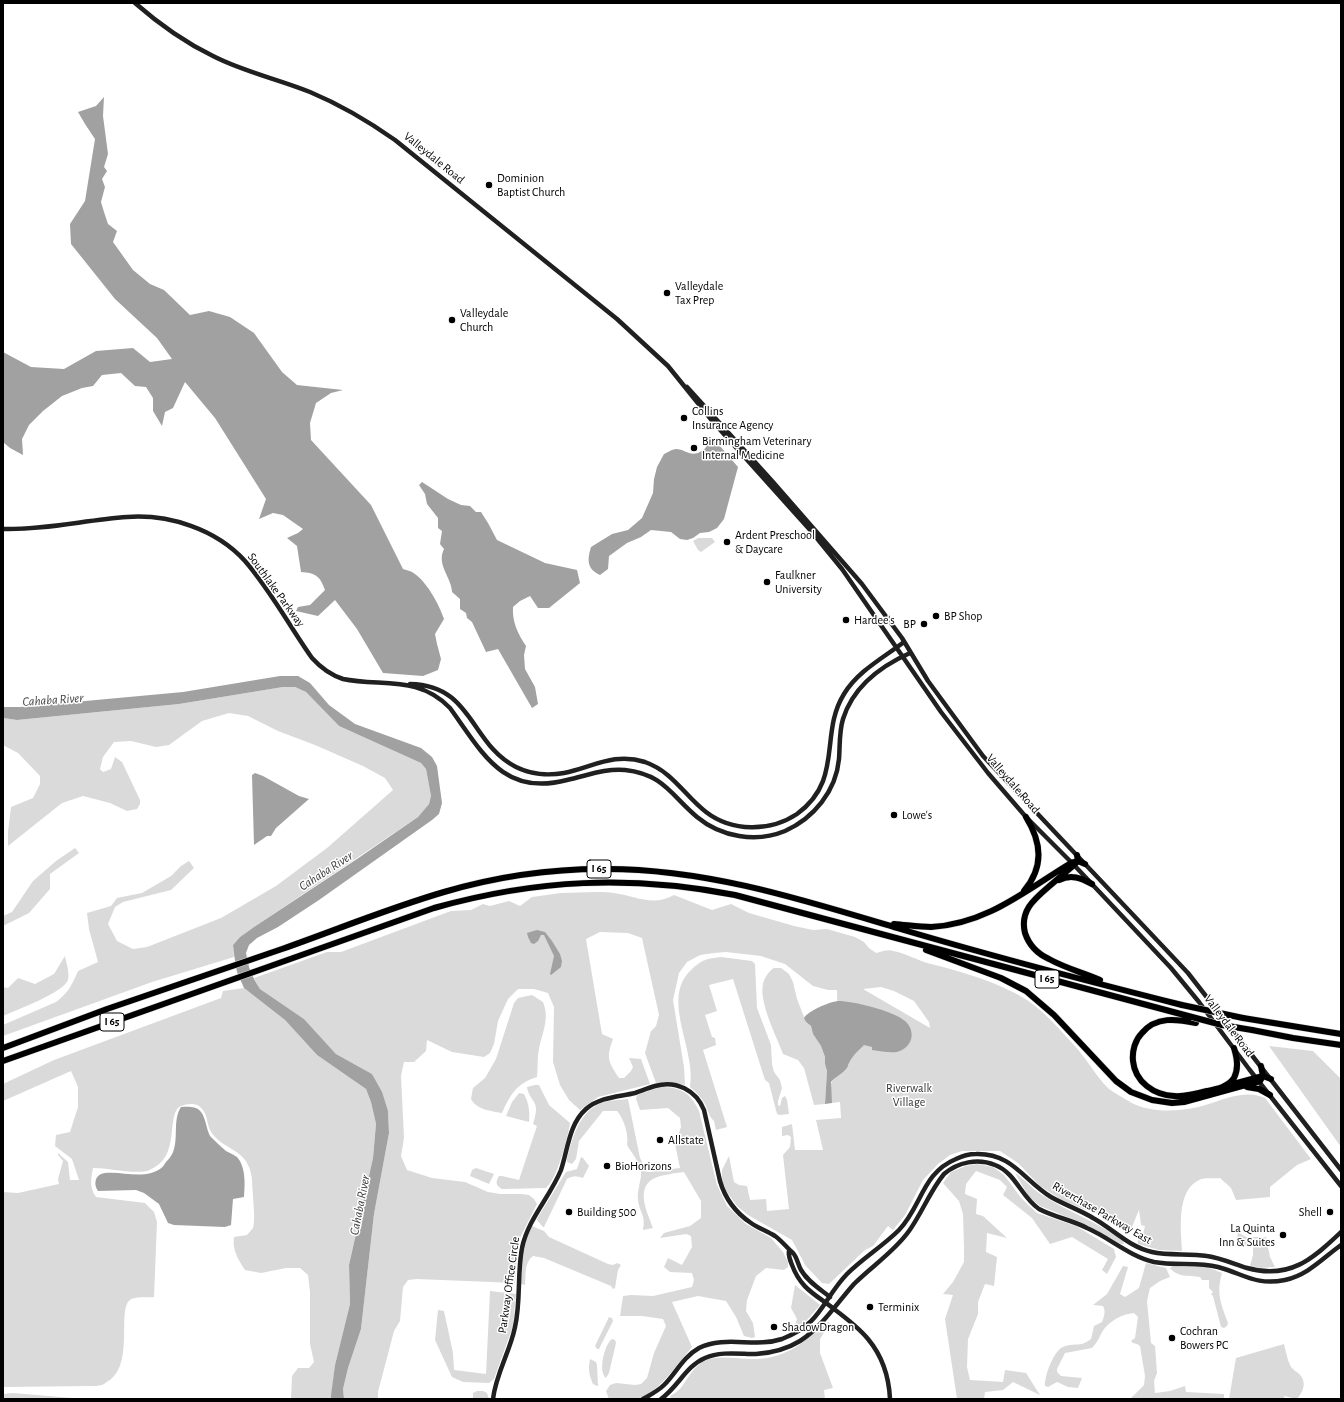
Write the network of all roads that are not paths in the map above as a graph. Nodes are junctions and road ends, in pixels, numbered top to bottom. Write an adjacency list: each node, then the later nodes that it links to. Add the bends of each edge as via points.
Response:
1 (135, 3): 2 (street, Valleydale Road, via 164,27 197,48 330,101 374,125 617,319 661,359)
2 (684, 385): 4 (street, Valleydale Road, via 750,455 850,569); 5 (street, Valleydale Road, via 714,423 830,554)
3 (3, 530): 8 (street, Southlake Parkway, via 135,516 157,517 188,525 213,536 244,560 312,658 322,668 348,680)
4 (904, 642): 5 (street, Southlake Parkway); 6 (street, Valleydale Road)
5 (897, 648): 7 (street, Valleydale Road); 9 (street, Southlake Parkway, via 862,672 843,694 834,717 829,761)
6 (910, 653): 7 (street, Southlake Parkway); 12 (street, Valleydale Road, via 983,756)
7 (903, 656): 10 (street, Southlake Parkway, via 869,679 849,704 843,721 838,764); 11 (street, Valleydale Road, via 950,724)
8 (405, 684): 9 (street, Southlake Parkway, via 434,687 454,699 464,708 490,746 516,767 533,773 551,774 607,760 626,759 644,762 670,776 711,815 738,826 765,826 786,820 807,804); 10 (street, Southlake Parkway, via 428,692 445,703 486,758 515,778 547,784 610,770 636,772 658,780 700,819 730,834 762,836 790,829 815,811)
9 (822, 782): 10 (street)
10 (832, 786)
11 (1026, 817): 12 (street, Valleydale Road); 16 (highway, via 1038,843 1039,857 1033,879)
12 (1075, 861): 13 (highway); 14 (highway); 15 (street, Valleydale Road); 16 (highway)
13 (1085, 864): 26 (street, Valleydale Road, via 1188,973)
14 (1056, 881): 15 (highway, via 1076,877); 19 (highway, via 1027,908 1024,919 1026,936 1037,951 1049,959)
15 (1092, 884): 24 (street, Valleydale Road, via 1171,968)
16 (1022, 894): 17 (highway, via 994,911 959,923 924,927)
17 (881, 922): 19 (highway, I 65); 23 (highway, I 65, via 711,878 662,872 596,869 529,874 468,885 409,903)
18 (902, 940): 20 (highway, I 65); 25 (highway, I 65, via 735,895 673,885 607,882 542,886 481,896 434,908); 30 (highway, via 1001,978 1026,991 1038,999 1116,1081 1131,1092 1152,1100 1179,1103)
19 (1110, 986): 21 (highway, I 65, bridge, via 1243,1018)
20 (1193, 1020): 22 (highway, I 65, bridge); 29 (highway, via 1162,1021 1151,1025 1143,1032 1133,1052 1133,1062 1138,1076 1152,1090 1170,1096 1192,1095)
21 (1341, 1034)
22 (1341, 1044)
23 (3, 1048)
24 (1234, 1048): 27 (street, Valleydale Road); 29 (highway, via 1238,1061 1237,1069 1234,1078)
25 (3, 1061)
26 (1261, 1066): 27 (highway); 28 (street, Valleydale Road)
27 (1260, 1079): 28 (highway); 29 (highway); 30 (highway); 31 (street, Valleydale Road)
28 (1271, 1079): 32 (street, Valleydale Road)
29 (1225, 1086)
30 (1245, 1086): 31 (highway)
31 (1270, 1095): 33 (street, Valleydale Road)
32 (1341, 1170)
33 (1341, 1186)
34 (1341, 1232): 37 (street, Riverchase Parkway East, via 1308,1260 1276,1271 1254,1270 1204,1255 1150,1252 1053,1198 1008,1161 992,1155 972,1154 954,1160 936,1171 927,1182 904,1224 846,1275)
35 (1341, 1245): 39 (street, Riverchase Parkway East, via 1307,1271 1277,1281 1248,1278 1210,1266 1152,1261 1130,1253 1089,1228 1040,1209 1030,1202 1014,1179 1001,1167 986,1162 969,1162 944,1174 904,1238 855,1283)
36 (789, 1251): 37 (street, Parkway Office Circle, via 794,1254 801,1270 812,1284); 38 (street, Parkway Office Circle, via 788,1256 799,1279 808,1290); 40 (street, Parkway Office Circle, via 779,1239 742,1216 727,1198 720,1181 704,1110 700,1101 691,1092 670,1084 600,1101 585,1110 575,1124 555,1182 525,1236 520,1258 519,1305 515,1326 496,1382)
37 (830, 1297): 38 (street, Riverchase Parkway East)
38 (826, 1303): 39 (street, Parkway Office Circle); 41 (street, Riverchase Parkway East, via 807,1325 782,1338 762,1343 715,1342 694,1351 664,1385)
39 (834, 1308): 42 (street, Riverchase Parkway East, via 801,1341 788,1347 767,1352 717,1354 704,1358 694,1364); 43 (street, Parkway Office Circle, via 862,1333 878,1354 887,1375)
40 (493, 1399)
41 (643, 1399)
42 (661, 1399)
43 (890, 1399)

